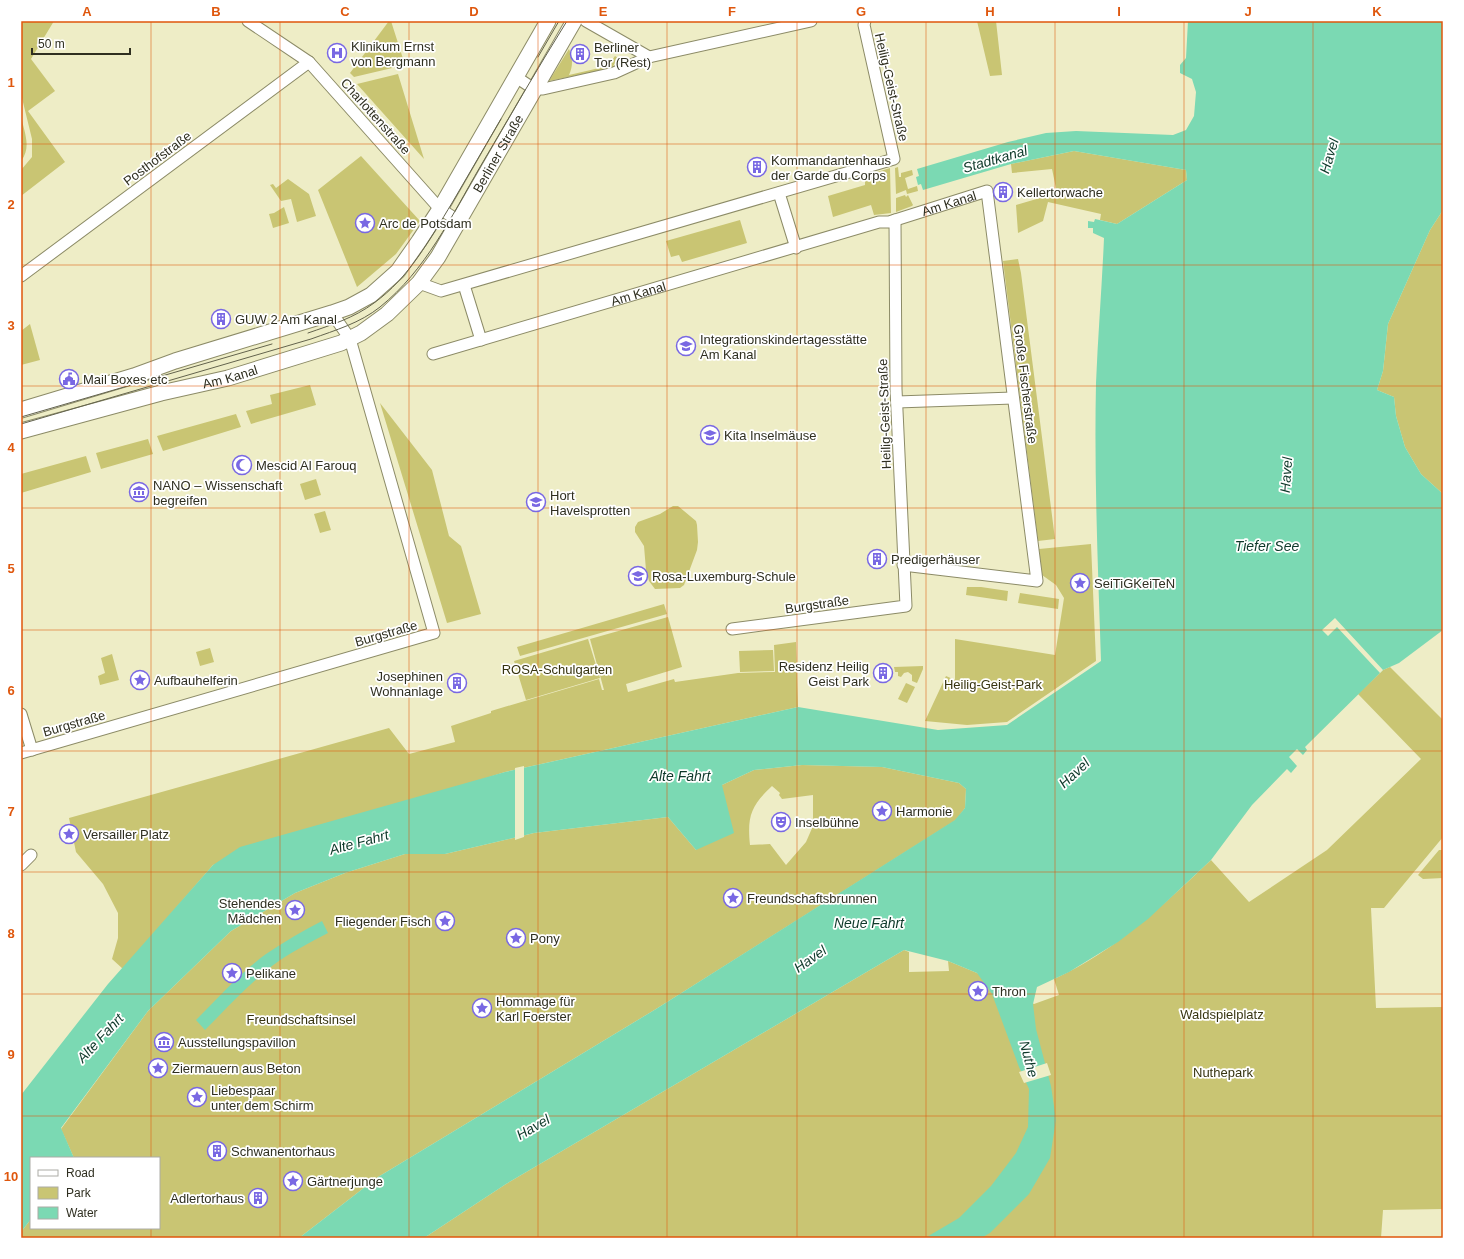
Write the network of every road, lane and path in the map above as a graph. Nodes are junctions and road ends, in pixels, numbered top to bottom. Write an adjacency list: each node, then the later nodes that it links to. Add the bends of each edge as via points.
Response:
1 (248, 21): 8 (street, Charlottenstraße)
2 (548, 21): 9 (street, Berliner Straße)
3 (574, 21): 10 (street, Berliner Straße)
4 (586, 21): 7 (street)
5 (811, 21): 7 (street)
6 (865, 21): 12 (street, Heilig-Geist-Straße, via 894,158)
7 (649, 57): 10 (street, via 614,73)
8 (309, 62): 13 (street, Charlottenstraße); 18 (street, Posthofstraße)
9 (516, 77): 10 (street); 13 (street, Berliner Straße)
10 (534, 89): 15 (street, Berliner Straße)
11 (987, 192): 14 (street, Am Kanal); 25 (street, Große Fischerstraße)
12 (779, 193): 16 (street); 20 (street)
13 (440, 209): 15 (street, Charlottenstraße); 17 (street, Berliner Straße)
14 (895, 220): 16 (street, Am Kanal, via 879,222); 26 (street, Heilig-Geist-Straße)
15 (459, 221): 19 (street, Berliner Straße)
16 (796, 248): 23 (street, Am Kanal)
17 (398, 271): 19 (street); 21 (street, via 371,295)
18 (21, 276)
19 (419, 283): 20 (street, via 441,291); 22 (street, Am Kanal, via 387,314)
20 (464, 284): 23 (street)
21 (332, 313): 22 (street, Burgstraße); 27 (street, via 175,361 121,381)
22 (350, 339): 28 (street, Am Kanal, via 316,352 228,378 161,393); 33 (street, Burgstraße, via 434,633)
23 (481, 340): 24 (street, Am Kanal)
24 (433, 354)
25 (1013, 398): 26 (street); 29 (street, Große Fischerstraße, via 1036,581)
26 (896, 402): 29 (street, Heilig-Geist-Straße)
27 (21, 410)
28 (21, 431)
29 (903, 565): 30 (street, Heilig-Geist-Straße)
30 (906, 606): 31 (street, Burgstraße)
31 (732, 630)
32 (21, 714): 33 (street)
33 (26, 751)
34 (31, 855): 35 (street)
35 (21, 865)

